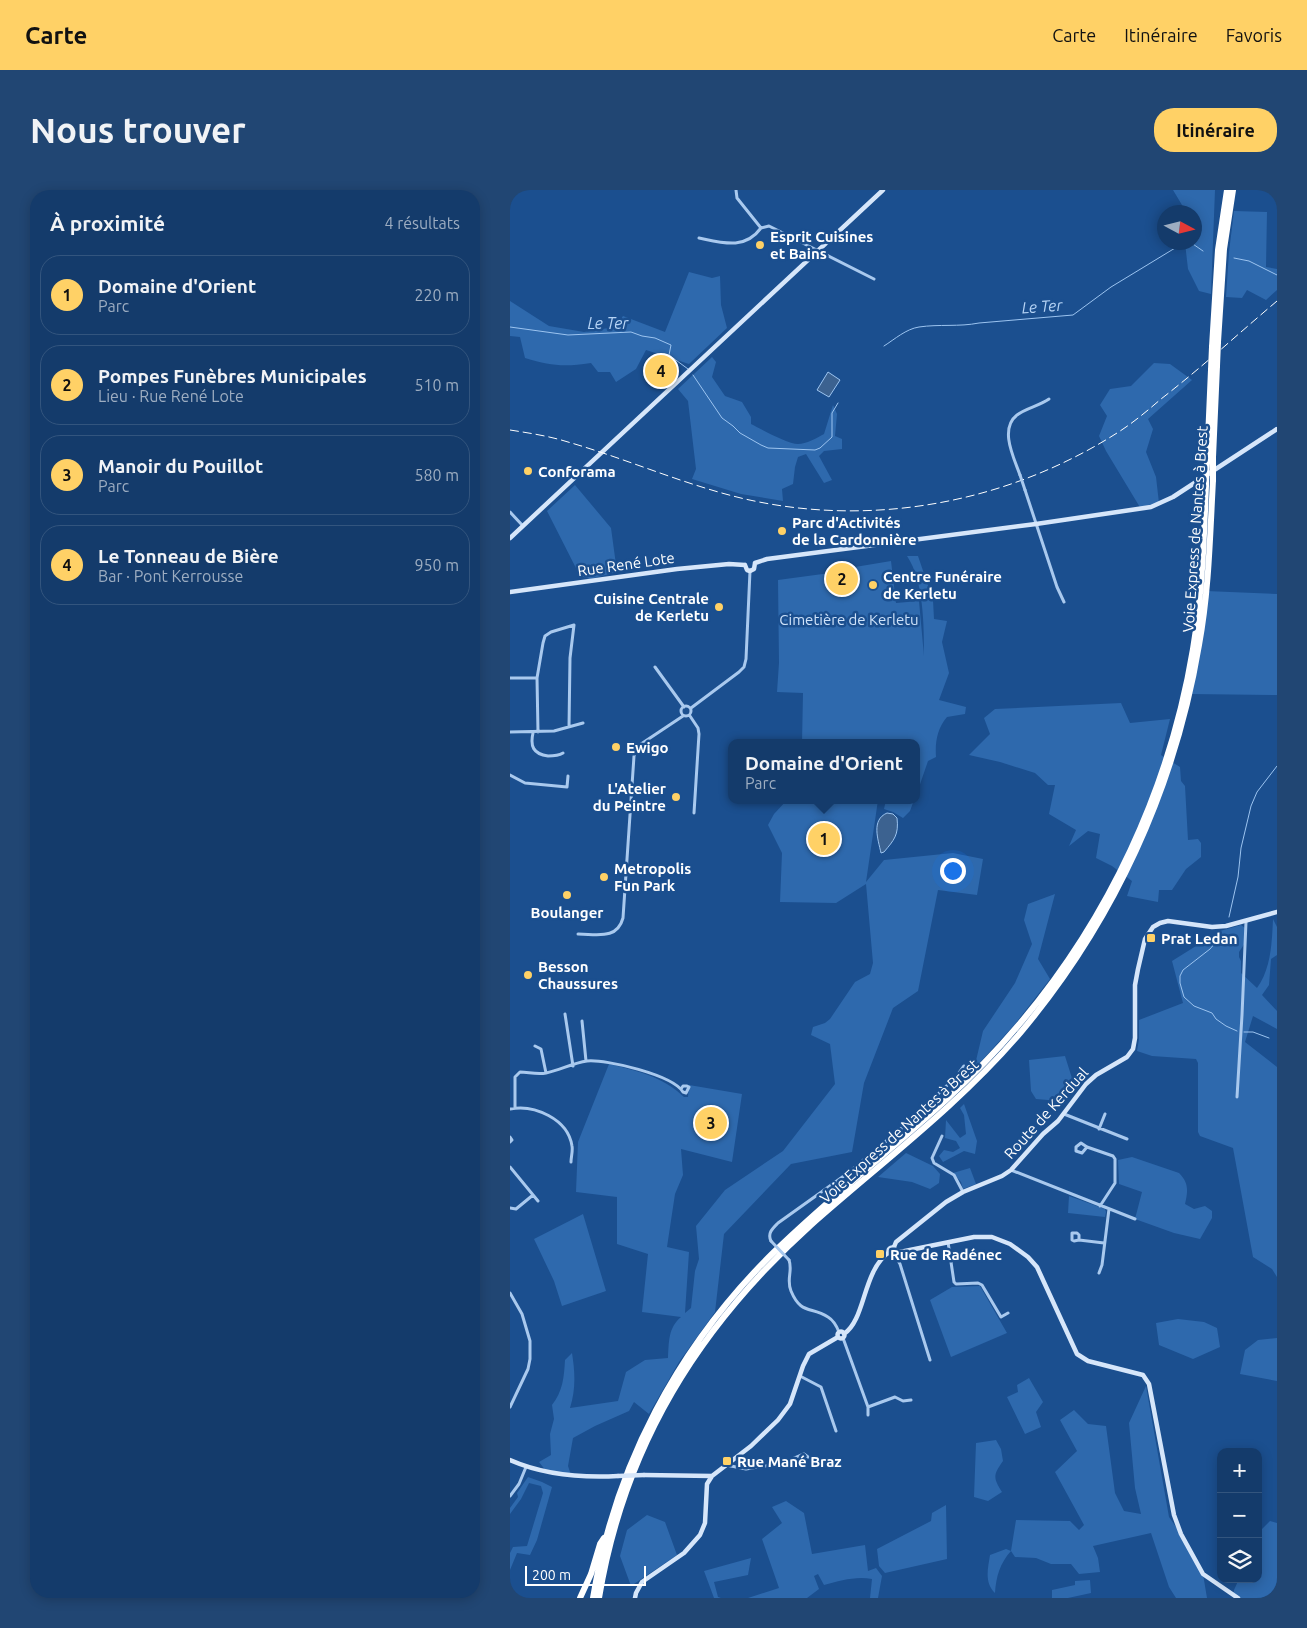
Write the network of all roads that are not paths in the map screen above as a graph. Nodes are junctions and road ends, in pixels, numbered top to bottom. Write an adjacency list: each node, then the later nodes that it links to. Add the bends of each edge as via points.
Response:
1 (736, 190): 5 (street, via 738,198)
2 (883, 190): 7 (street)
3 (1227, 190): 89 (highway, Voie Express de Nantes à Brest, bridge, via 1218,250 1202,569 1190,667 1163,769 1119,874 1093,922 1052,984 995,1052 943,1104 775,1251 718,1314 682,1364 652,1416 628,1469)
4 (1233, 190): 92 (highway, Voie Express de Nantes à Brest, bridge, via 1224,249 1213,480 1200,643 1176,745 1137,850 1111,902 1070,968 1000,1056 947,1108 780,1255 701,1346 671,1394 638,1460 616,1523)
5 (761, 228): 6 (street, via 748,241 730,243); 7 (street, via 774,228)
6 (699, 238)
7 (818, 251): 8 (street); 13 (street)
8 (874, 279)
9 (1049, 399): 12 (street, bridge, via 1017,415 1008,429 1008,440)
10 (1277, 429): 12 (street, via 1159,504)
11 (510, 512): 13 (street)
12 (1036, 524): 15 (street); 19 (street)
13 (523, 526): 14 (street)
14 (510, 538)
15 (754, 563): 16 (street, via 749,561); 17 (street, via 754,569)
16 (745, 565): 17 (street); 18 (street, Rue René Lote, via 677,569)
17 (750, 571): 24 (street, via 744,666)
18 (510, 592)
19 (1064, 602)
20 (655, 667): 23 (street)
21 (510, 678): 22 (street)
22 (537, 678): 28 (street, via 545,636 574,625); 30 (street)
23 (684, 707): 24 (street); 25 (street, via 681,711)
24 (691, 708): 26 (street)
25 (683, 716): 26 (street); 38 (street, via 641,744 634,756 621,926 609,933)
26 (690, 716): 35 (street, via 700,734)
27 (583, 723): 28 (street)
28 (569, 727): 30 (street)
29 (510, 732): 31 (street)
30 (538, 732): 31 (street)
31 (532, 733): 32 (street, via 532,747 536,752 558,756)
32 (563, 753)
33 (510, 775): 34 (street, via 525,783 567,787)
34 (568, 776)
35 (694, 813)
36 (1277, 912): 37 (street)
37 (1246, 922): 47 (street); 50 (street, Route de Kerdual, via 1212,927 1168,921 1153,928 1145,939 1135,985 1133,1049 1127,1057 1086,1084)
38 (578, 934)
39 (565, 1014): 43 (street)
40 (582, 1021): 42 (street)
41 (535, 1046): 45 (street, via 541,1049)
42 (586, 1061): 43 (street); 46 (street, via 642,1070)
43 (573, 1066): 45 (street)
44 (964, 1066): 75 (street, bridge, via 956,1077 848,1173 770,1232 771,1241 791,1264 788,1282 794,1298 806,1309 828,1317)
45 (546, 1073): 48 (street, via 517,1074)
46 (681, 1089)
47 (1237, 1097)
48 (515, 1108): 49 (street); 58 (street, via 545,1113 559,1123 572,1146)
49 (510, 1109)
50 (1064, 1114): 52 (street); 60 (street, Route de Kerdual)
51 (1105, 1114): 52 (street)
52 (1099, 1129): 55 (street)
53 (942, 1136): 61 (street, via 932,1158 934,1163 954,1175)
54 (510, 1137): 56 (street)
55 (1127, 1139)
56 (510, 1142)
57 (1087, 1147): 64 (street, via 1115,1159 1115,1183)
58 (570, 1162)
59 (510, 1167): 62 (street)
60 (1011, 1170): 61 (street, Route de Kerdual); 64 (street)
61 (963, 1192): 71 (street, Route de Kerdual, via 896,1242)
62 (533, 1195): 63 (street); 65 (street, via 516,1209)
63 (538, 1201)
64 (1100, 1206): 66 (street)
65 (510, 1208)
66 (1109, 1209): 67 (street); 70 (street)
67 (1135, 1219)
68 (1079, 1240): 70 (street)
69 (948, 1242): 71 (street); 74 (street, via 956,1284 982,1285 1002,1317); 94 (street, via 983,1236 1010,1244 1037,1267 1077,1354 1088,1361 1146,1378 1180,1534 1203,1574)
70 (1104, 1243): 72 (street)
71 (893, 1251): 75 (street, Route de Kerdual, via 877,1266 852,1326); 76 (street)
72 (1099, 1273)
73 (510, 1293): 80 (street, via 522,1314 530,1341 528,1368)
74 (1008, 1313)
75 (841, 1335): 77 (street, Route de Kerdual, via 810,1354); 79 (street)
76 (930, 1360)
77 (800, 1376): 82 (street, via 821,1387); 85 (street, Route de Kerdual, via 790,1404 778,1420)
78 (911, 1400): 79 (street, via 895,1397)
79 (868, 1406): 81 (street)
80 (510, 1407)
81 (868, 1415)
82 (836, 1431)
83 (808, 1457): 85 (street, via 804,1454 783,1463 746,1469)
84 (510, 1460): 86 (street)
85 (725, 1465): 87 (street, Route de Kerdual)
86 (526, 1467): 87 (street, bridge, via 584,1476); 88 (street)
87 (712, 1476): 93 (street, via 707,1484 705,1523 700,1535 684,1553 642,1582)
88 (510, 1496)
89 (607, 1533): 90 (highway); 91 (highway, Voie Express de Nantes à Brest)
90 (580, 1598)
91 (593, 1598)
92 (599, 1598)
93 (635, 1598)
94 (1238, 1598)

